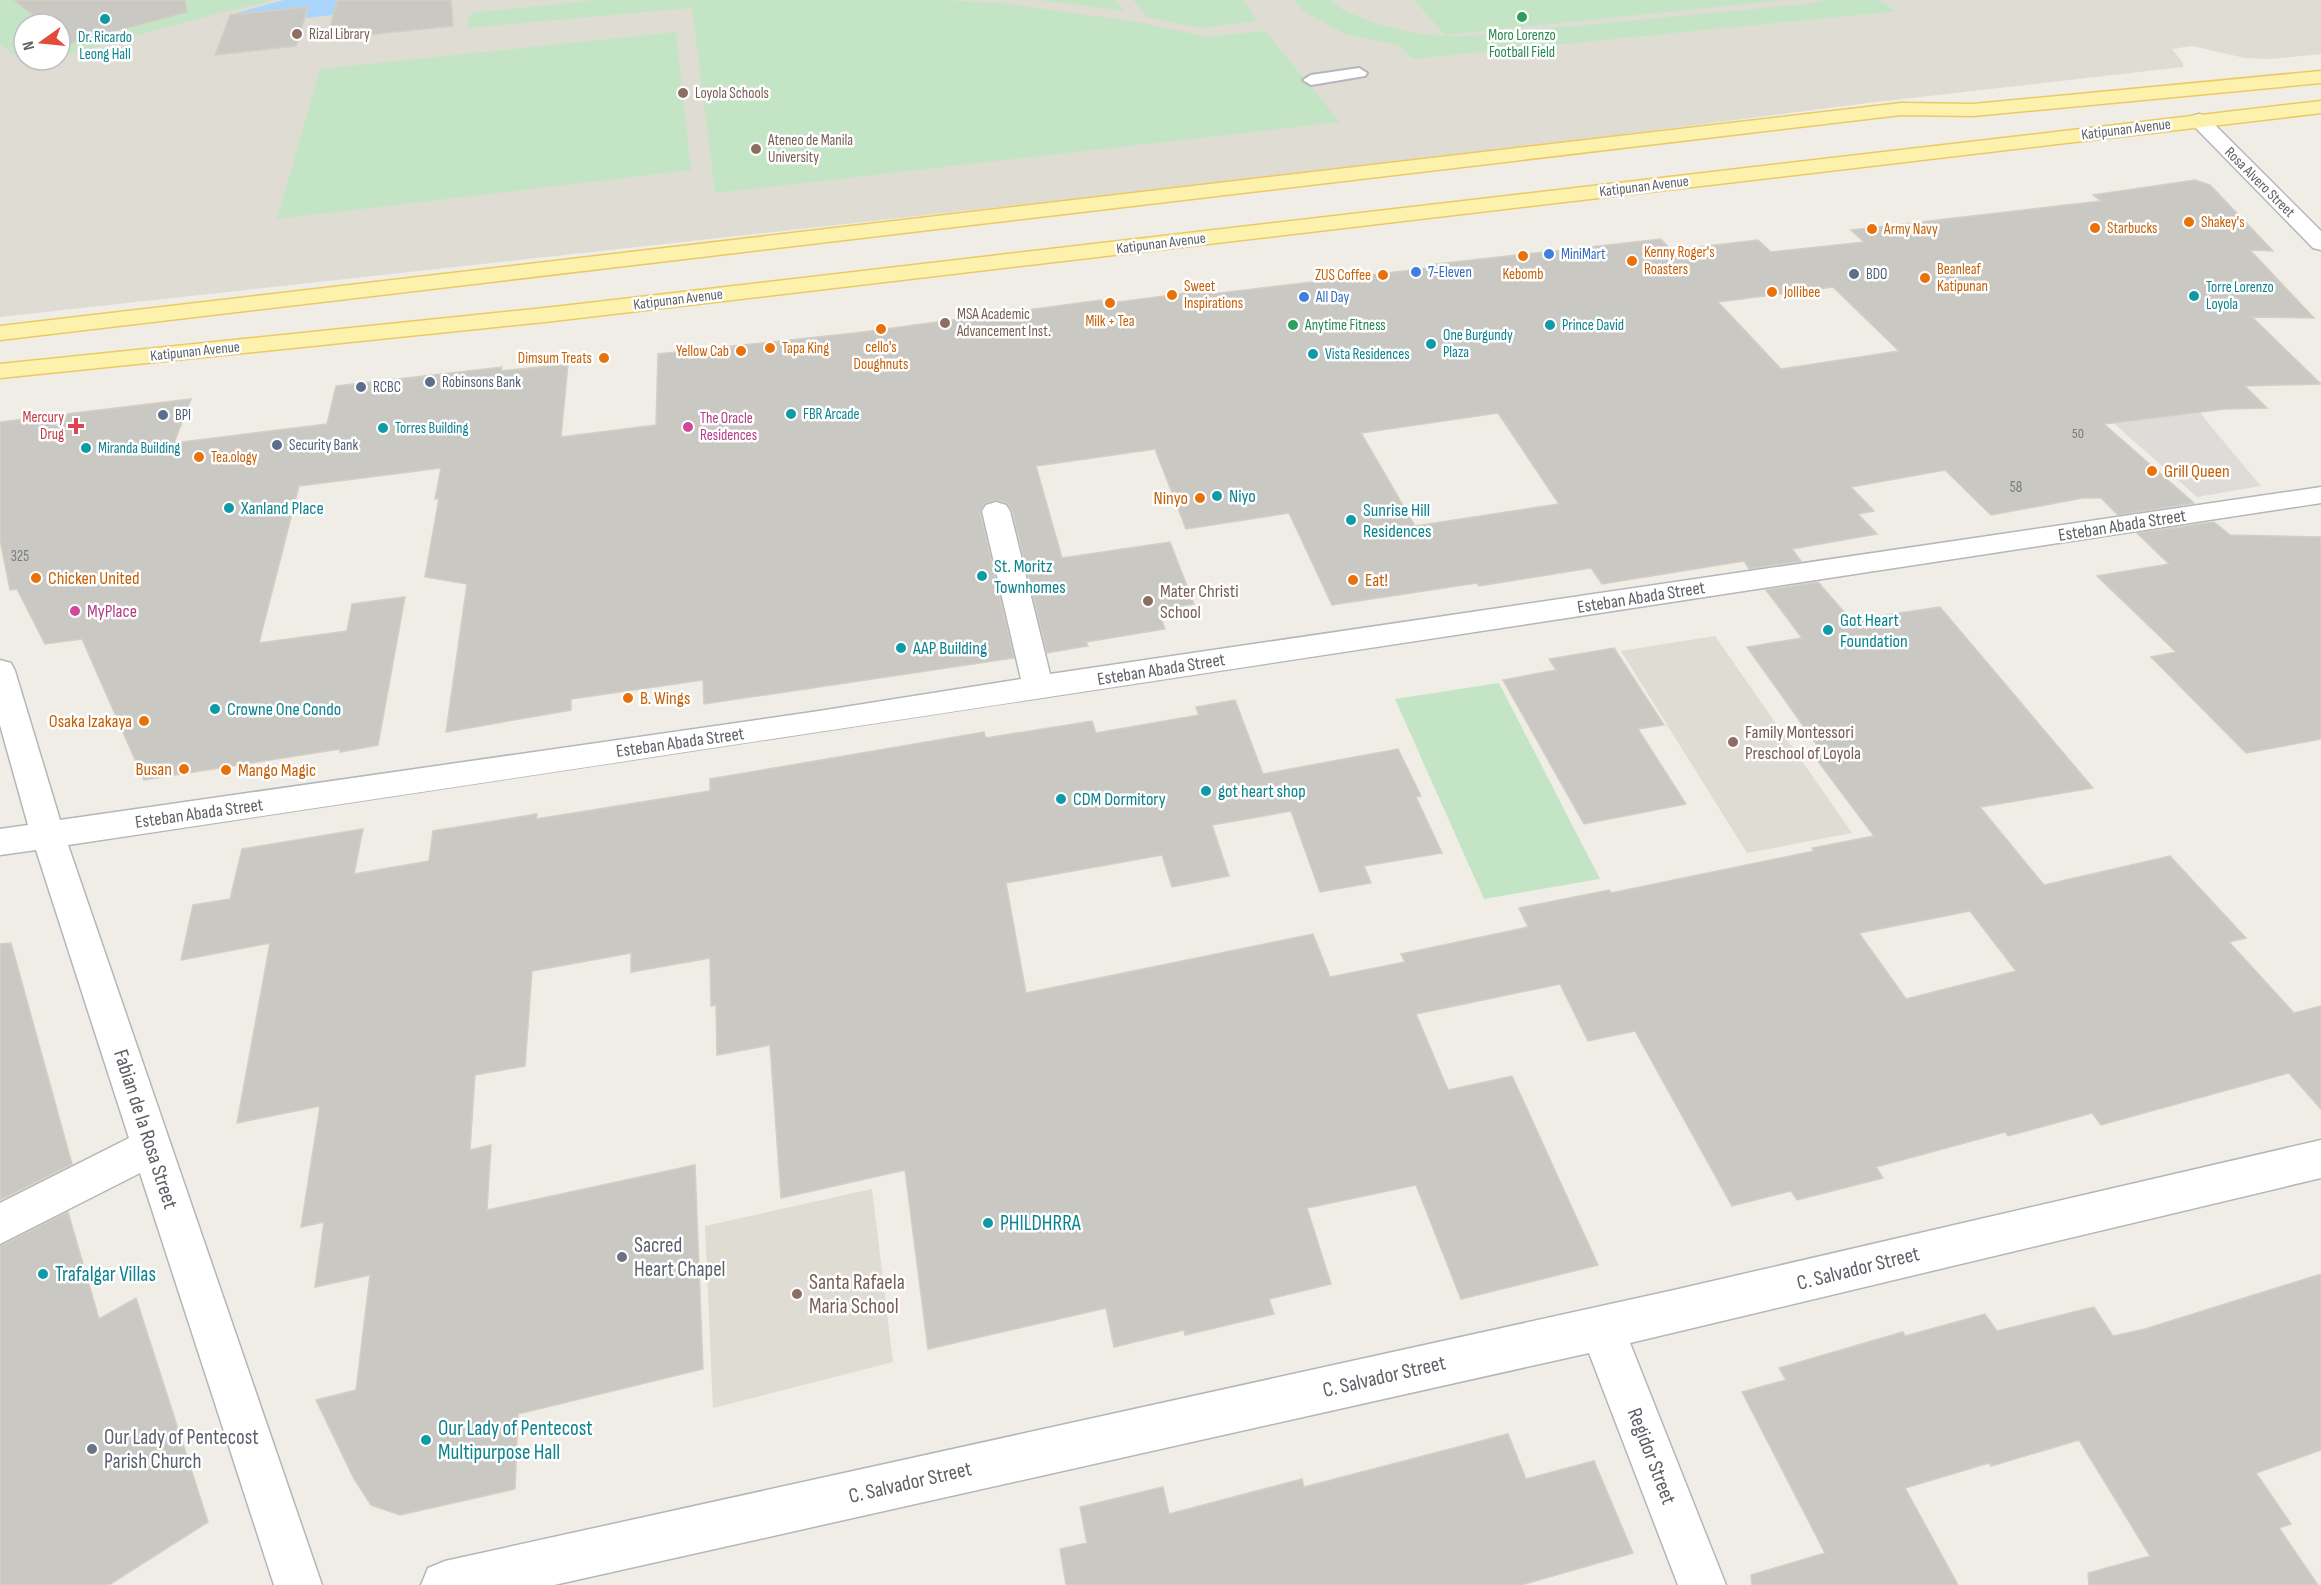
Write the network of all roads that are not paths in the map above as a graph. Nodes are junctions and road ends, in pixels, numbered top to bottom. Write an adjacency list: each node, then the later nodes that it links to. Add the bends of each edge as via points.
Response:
1 (2225, 68): 6 (main road, Katipunan Avenue, via 1925,101)
2 (1359, 73): 4 (street)
3 (2321, 77): 6 (main road, Katipunan Avenue, via 1974,110)
4 (1311, 80)
5 (2321, 107): 7 (main road, Katipunan Avenue)
6 (1901, 109): 9 (main road, Katipunan Avenue)
7 (2199, 120): 8 (street, Rosa Alvero Street); 10 (main road, Katipunan Avenue, via 545,315)
8 (2321, 243)
9 (0, 333)
10 (0, 371)
11 (2321, 495): 14 (street, Esteban Abada Street)
12 (996, 511): 14 (street)
13 (0, 671): 15 (street, Fabian de la Rosa Street)
14 (1038, 687): 15 (street, Esteban Abada Street)
15 (48, 835): 16 (street, Esteban Abada Street); 17 (street, Fabian de la Rosa Street)
16 (0, 842)
17 (152, 1146): 19 (street); 21 (street, Fabian de la Rosa Street)
18 (2321, 1159): 20 (street, C. Salvador Street)
19 (0, 1224)
20 (1602, 1328): 22 (street, C. Salvador Street); 23 (street, Regidor Street)
21 (298, 1585)
22 (445, 1585)
23 (1702, 1585)

